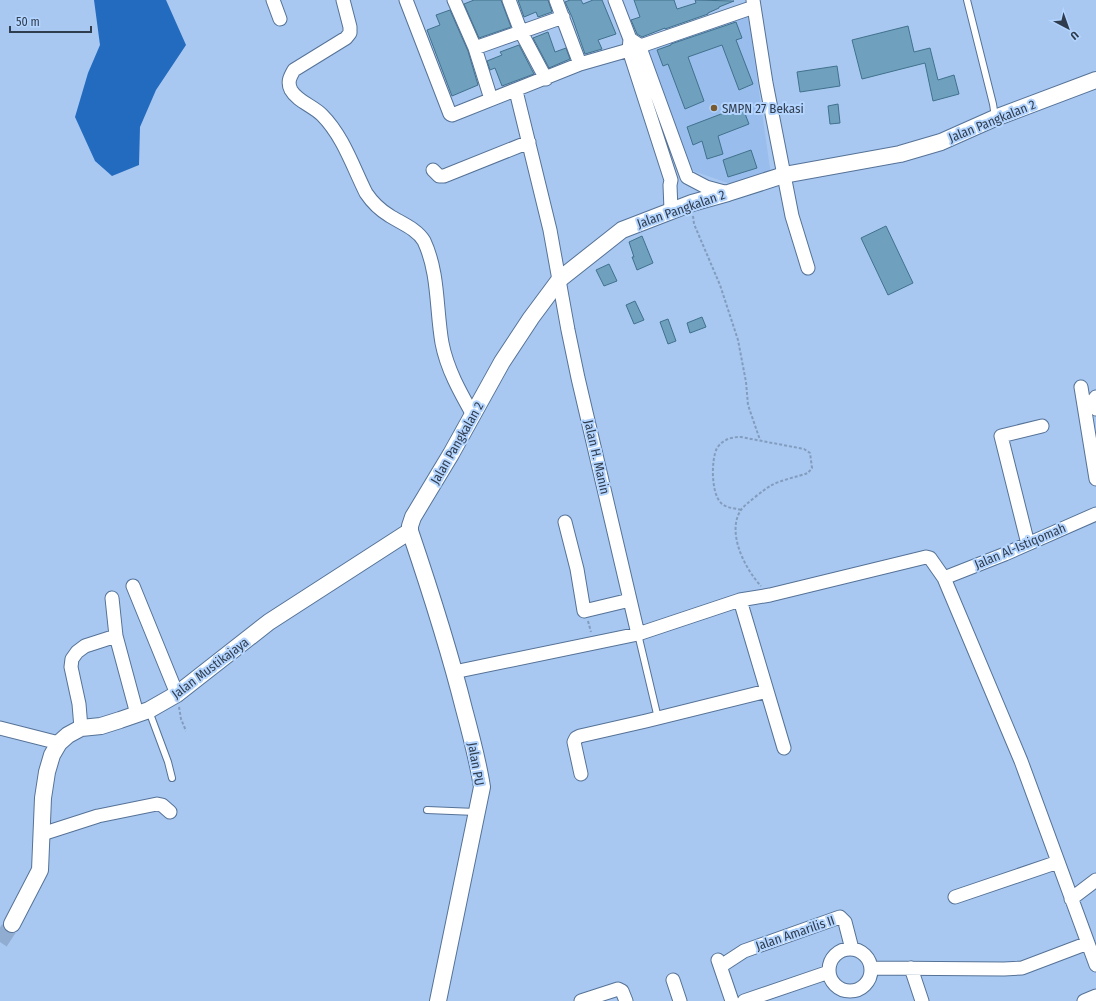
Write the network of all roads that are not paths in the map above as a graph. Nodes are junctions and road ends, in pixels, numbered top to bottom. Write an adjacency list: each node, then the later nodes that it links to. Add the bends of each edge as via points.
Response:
1 (273, 0): 11 (street)
2 (343, 0): 33 (street, via 350,34 294,70 289,84 292,91 322,115 336,132 372,202 423,240 431,262 436,289 442,343 456,386)
3 (406, 0): 19 (street, via 450,114 454,115)
4 (454, 0): 14 (street)
5 (509, 0): 12 (street)
6 (556, 0): 10 (street)
7 (615, 0): 13 (street)
8 (967, 0): 20 (lane)
9 (754, 4): 13 (street); 24 (street)
10 (563, 17): 12 (street); 15 (street)
11 (280, 19)
12 (521, 32): 14 (street); 16 (street)
13 (633, 45): 15 (street); 23 (street); 25 (street)
14 (475, 48): 19 (street)
15 (580, 64): 16 (street)
16 (546, 79): 18 (street)
17 (1096, 80): 20 (street, Jalan Pangkalan 2)
18 (516, 91): 19 (street); 21 (street, Jalan H. Manin)
19 (491, 99)
20 (996, 118): 24 (street, Jalan Pangkalan 2, via 941,142 900,154)
21 (529, 142): 22 (street, via 446,176 441,177); 29 (street, Jalan H. Manin)
22 (433, 170)
23 (685, 174): 25 (street); 26 (street, via 706,187)
24 (784, 175): 26 (street, Jalan Pangkalan 2); 28 (street, via 792,216)
25 (671, 180): 27 (street)
26 (728, 194): 27 (street, Jalan Pangkalan 2)
27 (671, 210): 29 (street, Jalan Pangkalan 2, via 622,230)
28 (808, 268)
29 (560, 279): 33 (street, Jalan Pangkalan 2, via 502,362); 43 (street, Jalan H. Manin, via 578,378)
30 (1081, 387): 35 (street)
31 (1096, 397): 32 (street, via 1093,401)
32 (1096, 409)
33 (473, 415): 38 (street, Jalan Pangkalan 2, via 413,517)
34 (1042, 426): 39 (street, via 1001,436)
35 (1096, 479)
36 (1096, 514): 39 (street, Jalan Al-Istiqomah)
37 (565, 522): 43 (street, via 584,611)
38 (410, 531): 47 (street, Jalan PU); 49 (street, Jalan Mustikajaya, via 269,622)
39 (1028, 544): 40 (street, Jalan Al-Istiqomah)
40 (944, 578): 44 (street, via 933,560 926,556 770,595); 62 (street, via 1021,761)
41 (133, 586): 49 (street)
42 (112, 598): 46 (street)
43 (630, 600): 45 (street, Jalan H. Manin)
44 (740, 600): 45 (street); 48 (street)
45 (638, 634): 47 (street); 51 (lane)
46 (116, 636): 50 (street); 53 (street, via 85,646 72,658 71,667)
47 (454, 672): 60 (street, Jalan PU, via 482,787)
48 (767, 691): 55 (street); 56 (street, via 580,736 574,742)
49 (177, 694): 50 (street, Jalan Mustikajaya)
50 (143, 712): 53 (street, Jalan Mustikajaya, via 101,726); 57 (lane)
51 (658, 714)
52 (0, 728): 54 (street)
53 (81, 728): 54 (street, Jalan Mustikajaya)
54 (59, 743): 61 (street, Jalan Mustikajaya, via 47,772)
55 (784, 748)
56 (581, 774)
57 (172, 778)
58 (426, 810): 60 (lane)
59 (170, 812): 61 (street, via 157,804 98,816)
60 (476, 812): 76 (street, Jalan PU)
61 (42, 834): 66 (street, Jalan Mustikajaya, via 40,870)
62 (1058, 862): 64 (street); 65 (street)
63 (1096, 880): 65 (street)
64 (954, 897)
65 (1071, 899): 67 (street)
66 (12, 924)
67 (1088, 943): 69 (street); 71 (street, via 1022,968)
68 (852, 949): 70 (street, via 867,957); 72 (street, via 835,955); 80 (street, Jalan Amarilis II, via 845,922 840,917 744,951 719,963)
69 (1096, 966)
70 (872, 968): 71 (street); 74 (street, via 866,985)
71 (911, 968): 82 (street)
72 (829, 972): 74 (street, via 833,983); 81 (street)
73 (674, 980): 79 (street)
74 (845, 996)
75 (1096, 996): 83 (street)
76 (438, 1001)
77 (581, 1001): 78 (street, via 618,989 622,991)
78 (626, 1001)
79 (680, 1001)
80 (732, 1001)
81 (744, 1001)
82 (922, 1001)
83 (1084, 1001)

